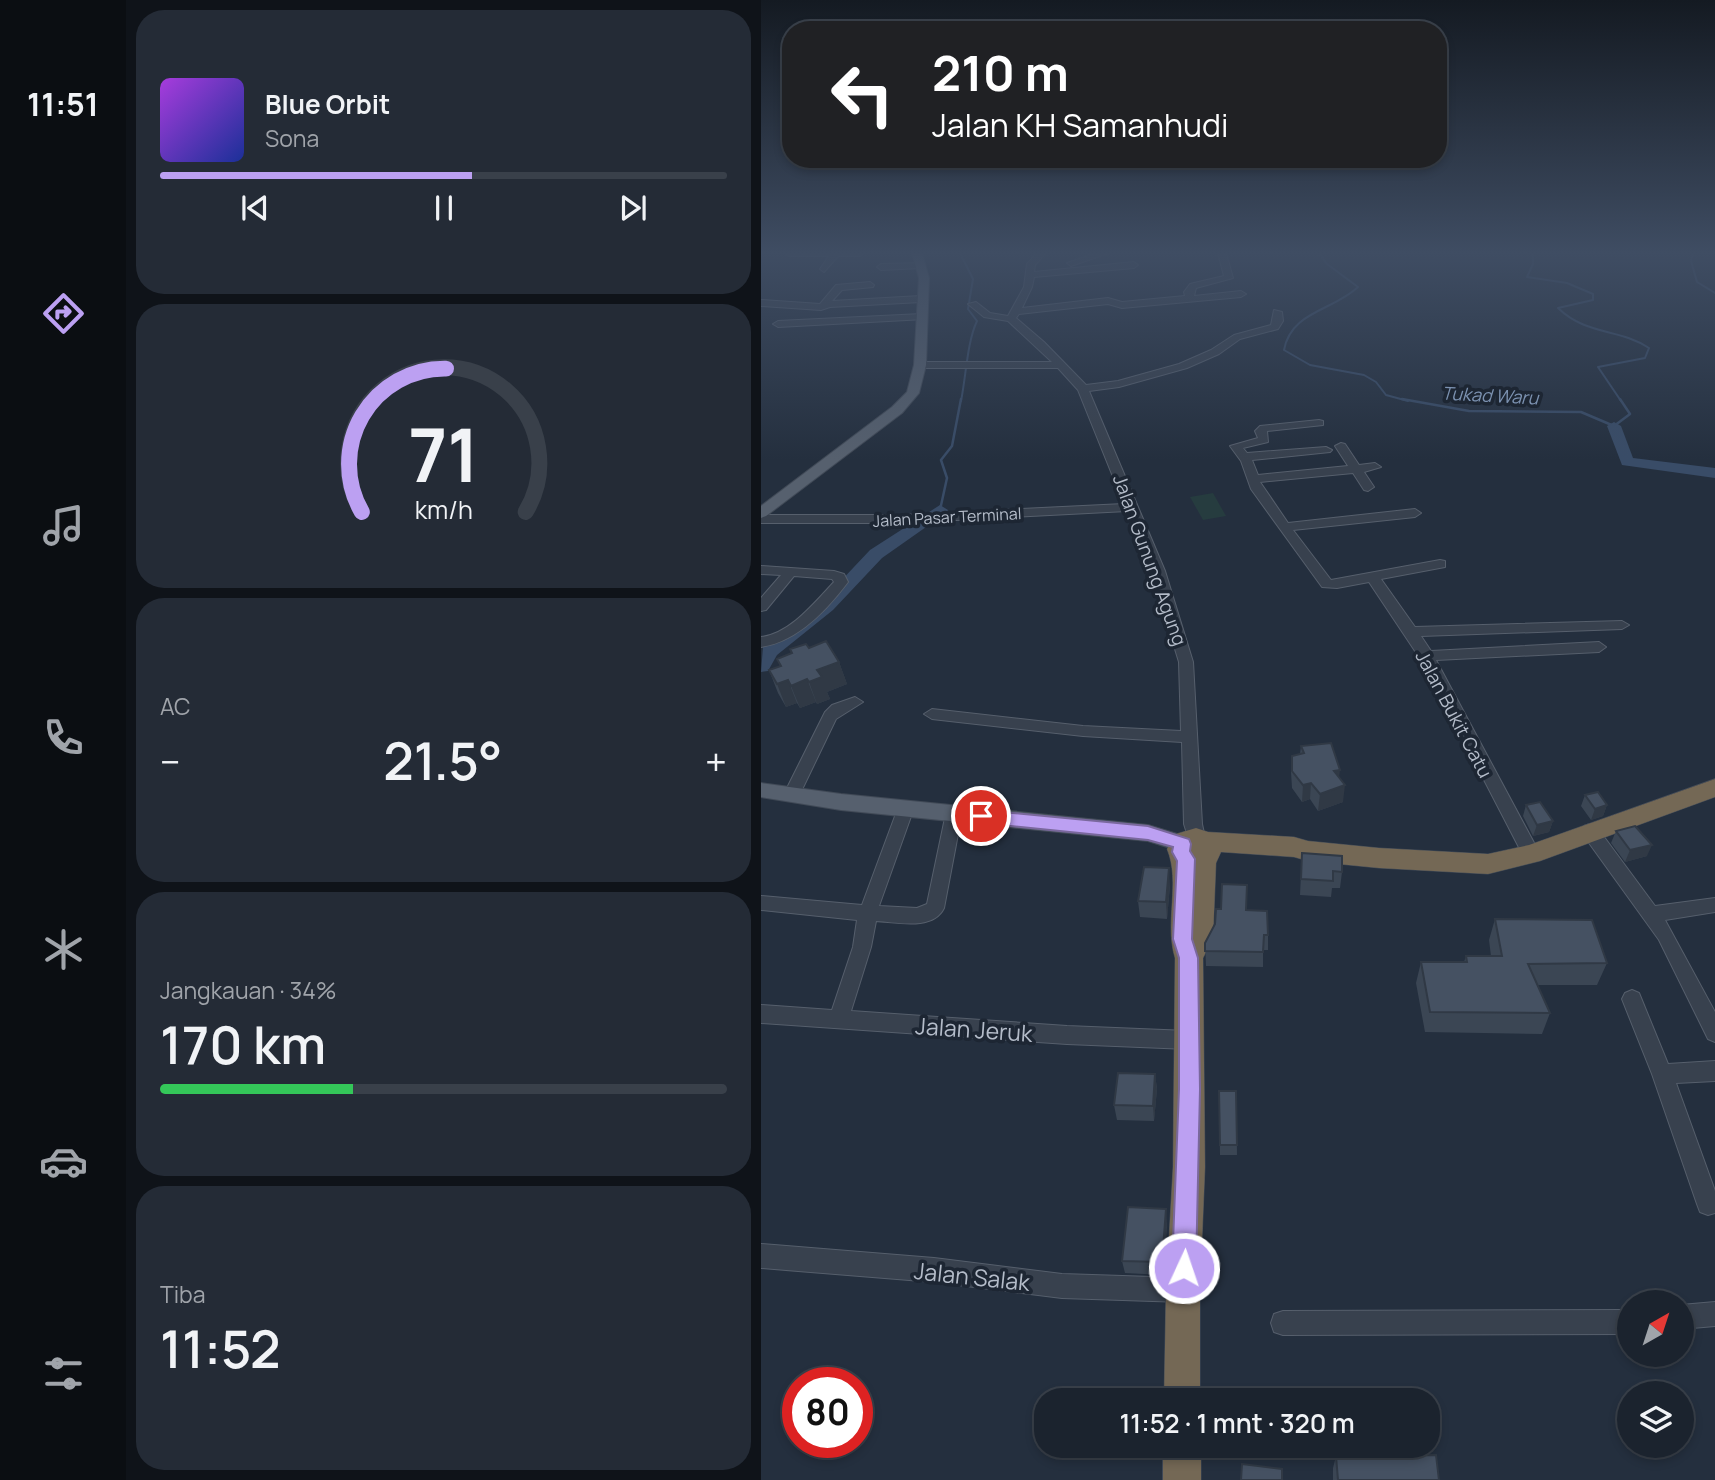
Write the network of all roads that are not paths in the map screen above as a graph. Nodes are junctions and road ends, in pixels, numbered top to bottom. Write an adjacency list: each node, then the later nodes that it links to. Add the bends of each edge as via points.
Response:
1 (817, 322): 5 (street)
2 (922, 322): 6 (main road)
3 (1021, 322): 7 (street, Jalan Gunung Agung)
4 (1277, 322): 8 (street, via 1275,327 1238,337 1198,361)
5 (777, 324)
6 (920, 365): 7 (street); 18 (main road, via 913,393 903,405)
7 (1062, 365): 8 (street, Jalan Gunung Agung)
8 (1083, 389): 17 (street, Jalan Gunung Agung)
9 (1319, 423): 12 (street, via 1264,428 1264,440 1237,445)
10 (1341, 446): 14 (street)
11 (1326, 450): 12 (street)
12 (1243, 457): 15 (street)
13 (1375, 467): 14 (street)
14 (1356, 469): 15 (street); 16 (street)
15 (1254, 479): 20 (street)
16 (1368, 487)
17 (1132, 507): 18 (street, Jalan Pasar Terminal, via 850,522); 33 (street, Jalan Gunung Agung, via 1183,647)
18 (762, 512)
19 (1415, 513): 20 (street)
20 (1286, 527): 24 (street, via 1327,584)
21 (1440, 564): 24 (street)
22 (761, 570): 23 (street)
23 (790, 573): 25 (street); 28 (street, via 834,575 841,582 778,639)
24 (1372, 576): 27 (street, Jalan Bukit Catu)
25 (761, 607)
26 (1622, 625): 27 (street)
27 (1412, 632): 30 (street, Jalan Bukit Catu)
28 (761, 642)
29 (1599, 647): 30 (street)
30 (1425, 656): 41 (street, Jalan Bukit Catu)
31 (855, 702): 36 (street, via 830,716)
32 (932, 713): 33 (street, via 1083,731)
33 (1189, 737): 40 (street, Jalan Gunung Agung)
34 (1715, 789): 39 (highway)
35 (761, 790): 36 (main road)
36 (792, 794): 37 (main road)
37 (906, 808): 38 (main road); 44 (street)
38 (954, 813): 40 (main road, via 1148,833); 44 (street, via 935,908 923,915)
39 (1590, 831): 41 (highway); 45 (street)
40 (1197, 849): 41 (highway, via 1296,855 1308,851 1468,864 1497,863); 50 (highway, via 1199,939 1189,958)
41 (1531, 854)
42 (761, 903): 44 (street)
43 (1715, 905): 45 (street)
44 (868, 912): 48 (street)
45 (1652, 914): 49 (street)
46 (1632, 999): 52 (street)
47 (761, 1014): 48 (street, Jalan Jeruk)
48 (839, 1019): 50 (street, Jalan Jeruk)
49 (1715, 1033)
50 (1188, 1040): 55 (highway, via 1189,1167)
51 (1715, 1071): 52 (street)
52 (1662, 1074): 53 (street)
53 (1708, 1204)
54 (761, 1256): 55 (street, Jalan Salak, via 1062,1286)
55 (1183, 1290): 60 (highway)
56 (1715, 1314): 57 (street)
57 (1694, 1316)
58 (1617, 1322): 59 (street)
59 (1283, 1323)
60 (1182, 1388)
61 (1182, 1458): 62 (highway)
62 (1182, 1480)

